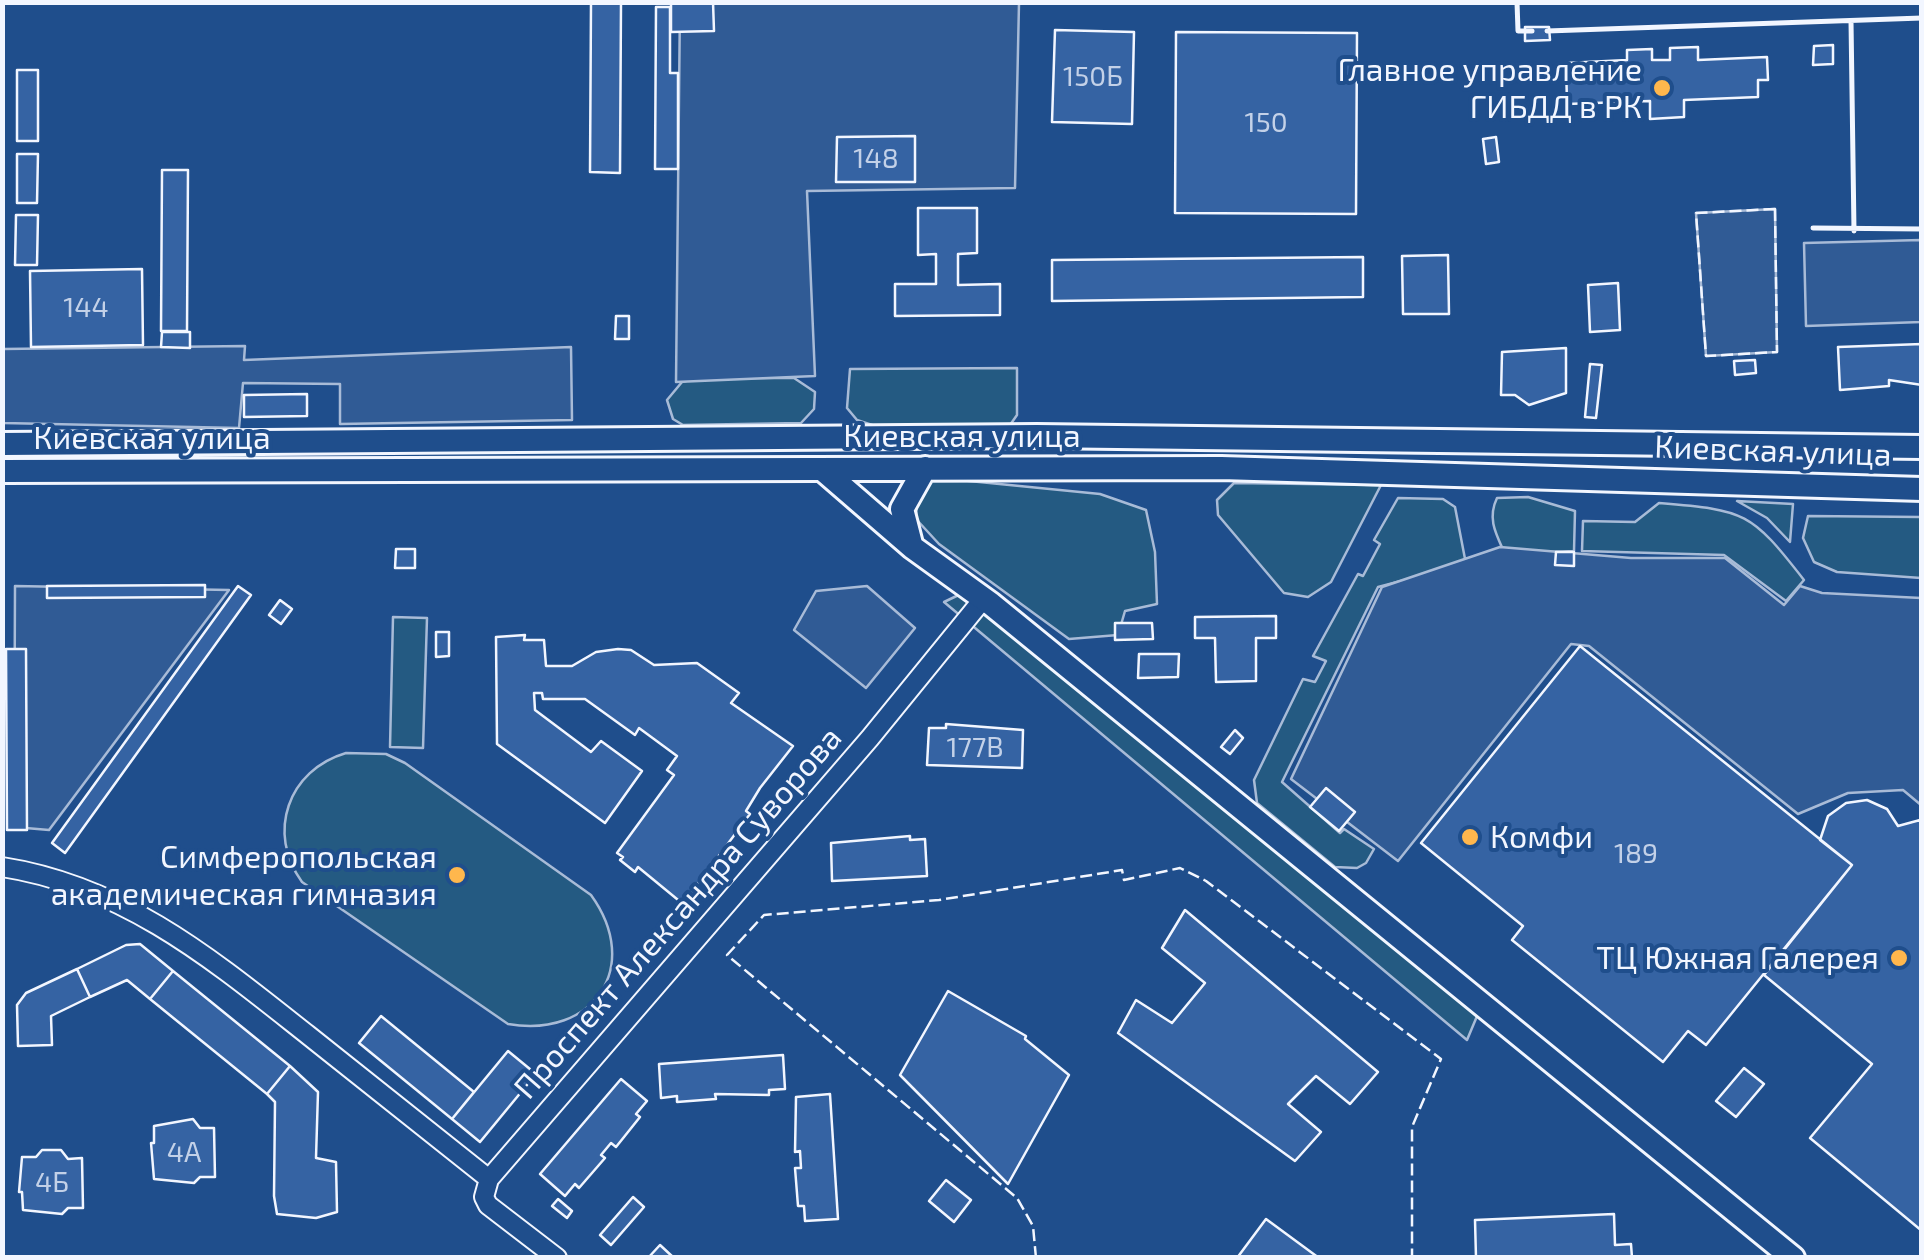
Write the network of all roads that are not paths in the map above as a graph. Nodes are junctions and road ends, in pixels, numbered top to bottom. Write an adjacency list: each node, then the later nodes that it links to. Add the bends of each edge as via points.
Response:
1 (1922, 430): 5 (main road)
2 (1471, 441): 3 (main road, Киевская улица, via 1038,436); 5 (main road, Киевская улица); 9 (street)
3 (2, 444)
4 (1922, 447): 5 (main road, Киевская улица)
5 (1796, 449)
6 (925, 468): 7 (main road, Киевская улица); 9 (main road, Киевская улица); 11 (main road, via 902,509)
7 (824, 470): 8 (main road, Киевская улица); 11 (main road)
8 (2, 471)
9 (1472, 476): 10 (main road, Киевская улица)
10 (1922, 489)
11 (912, 548): 12 (main road)
12 (984, 598): 14 (street, Проспект Александра Суворова); 16 (main road)
13 (2, 867): 14 (street, via 64,878 179,937)
14 (489, 1178): 15 (street, via 488,1205)
15 (557, 1258)
16 (1793, 1258)

